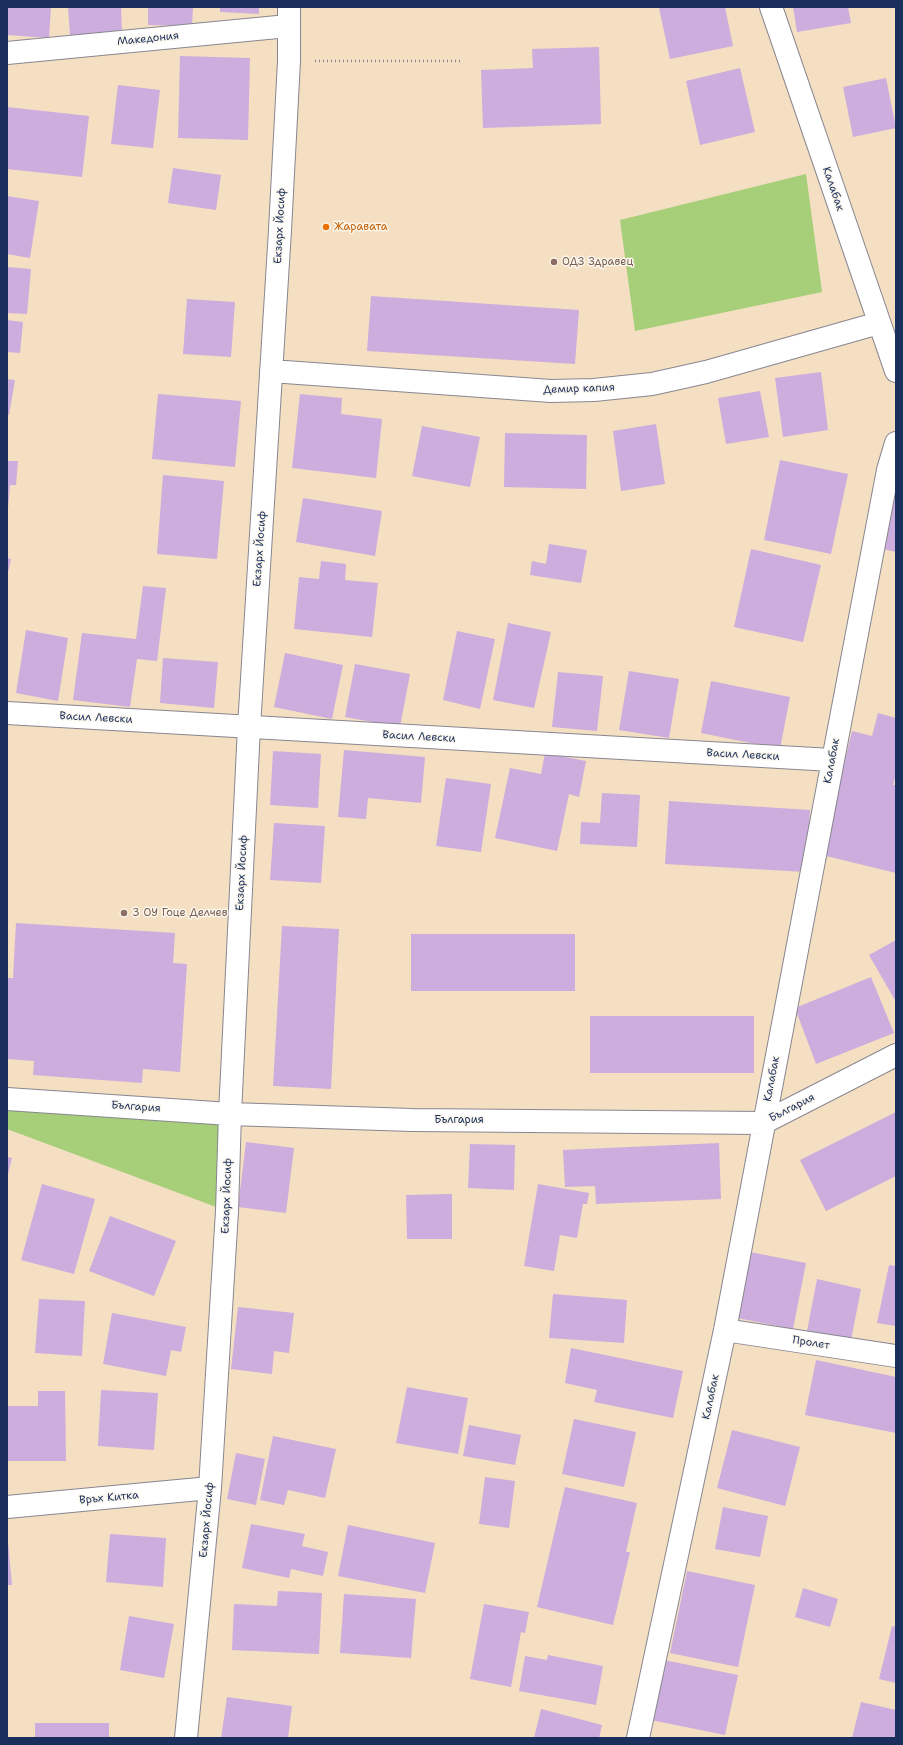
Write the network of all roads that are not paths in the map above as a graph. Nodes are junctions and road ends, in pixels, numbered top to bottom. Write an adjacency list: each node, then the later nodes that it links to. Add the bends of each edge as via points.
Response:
1 (771, 7): 4 (street, Калабак)
2 (288, 16): 3 (street, Македония); 5 (street, Екзарх Йосиф, via 289,61)
3 (7, 53)
4 (880, 323): 5 (street, Демир капия, via 706,372 652,384 594,390 551,391); 6 (street, Калабак)
5 (271, 371): 9 (street, Екзарх Йосиф)
6 (896, 371)
7 (896, 443): 10 (street, Калабак, via 888,470)
8 (7, 713): 9 (street, Васил Левски)
9 (249, 727): 10 (street, Васил Левски); 13 (street, Екзарх Йосиф)
10 (832, 760): 14 (street, Калабак)
11 (896, 1055): 14 (street, България)
12 (7, 1099): 13 (street, България)
13 (230, 1114): 14 (street, България, via 412,1120); 17 (street, Екзарх Йосиф, via 227,1210)
14 (764, 1123): 15 (street, Калабак)
15 (725, 1330): 16 (street, Пролет); 20 (street, Калабак)
16 (896, 1356)
17 (210, 1488): 18 (street, Връх Китка); 19 (street, Екзарх Йосиф)
18 (7, 1507)
19 (186, 1738)
20 (638, 1738)

